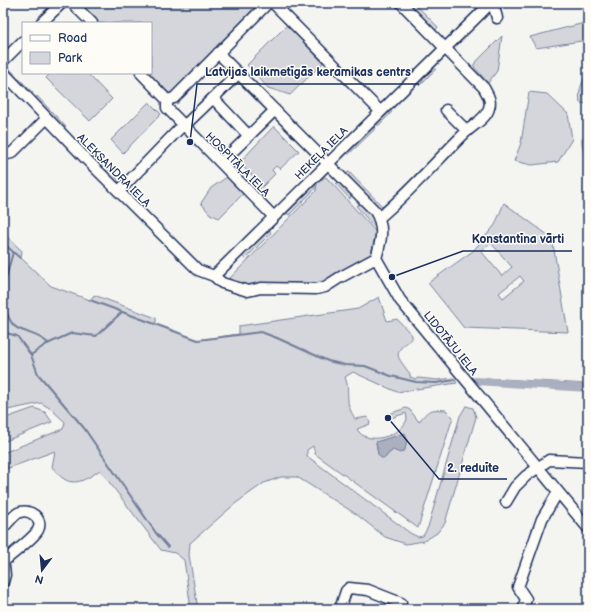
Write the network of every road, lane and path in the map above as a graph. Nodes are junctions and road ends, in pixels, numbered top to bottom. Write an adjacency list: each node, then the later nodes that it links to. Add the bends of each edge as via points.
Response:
1 (62, 3): 7 (street)
2 (72, 3): 8 (street)
3 (268, 3): 11 (street); 20 (street)
4 (401, 3): 10 (street)
5 (492, 3): 6 (street); 10 (street, HEKEĻA IELA)
6 (497, 18)
7 (42, 22)
8 (91, 22)
9 (22, 42): 12 (street)
10 (446, 49): 20 (street, HEKEĻA IELA); 23 (street, via 484,88 490,99 489,109)
11 (218, 53): 14 (street); 17 (street, via 174,98)
12 (3, 61)
13 (3, 72): 21 (street, ALEKSANDRA IELA)
14 (239, 73): 16 (street); 18 (street)
15 (142, 74): 17 (street, HOSPITĀĻA IELA)
16 (213, 98): 22 (street); 24 (street)
17 (167, 100): 22 (street, HOSPITĀĻA IELA, via 167,108)
18 (275, 110): 24 (street); 27 (street)
19 (446, 110): 23 (street)
20 (380, 111): 27 (street, HEKEĻA IELA)
21 (47, 118): 25 (street, via 12,153); 28 (street, ALEKSANDRA IELA)
22 (183, 126): 26 (street, HOSPITĀĻA IELA); 28 (street)
23 (467, 131): 30 (street)
24 (250, 136): 26 (street)
25 (3, 155)
26 (221, 163): 29 (street, HOSPITĀĻA IELA)
27 (328, 163): 29 (street, HEKEĻA IELA); 30 (street)
28 (119, 191): 32 (street, ALEKSANDRA IELA, via 198,270)
29 (274, 217): 32 (street, HEKEĻA IELA)
30 (379, 218): 31 (street, via 382,236)
31 (376, 258): 32 (street, ALEKSANDRA IELA, via 325,287 316,289 261,288 248,291 222,283); 34 (street, LIDOTĀJU IELA, via 400,300)
32 (214, 276)
33 (588, 462): 34 (street, via 549,460)
34 (538, 466): 35 (street, LIDOTĀJU IELA); 36 (street, via 515,487)
35 (558, 492): 38 (street, LIDOTĀJU IELA); 43 (street, via 542,519 518,587 526,599)
36 (506, 502)
37 (3, 528): 39 (street, via 18,512 25,511 38,518 40,523 37,532)
38 (588, 528)
39 (4, 560): 40 (street)
40 (3, 582)
41 (340, 609): 42 (street, via 349,588 368,590 401,603)
42 (400, 609)
43 (523, 609)

